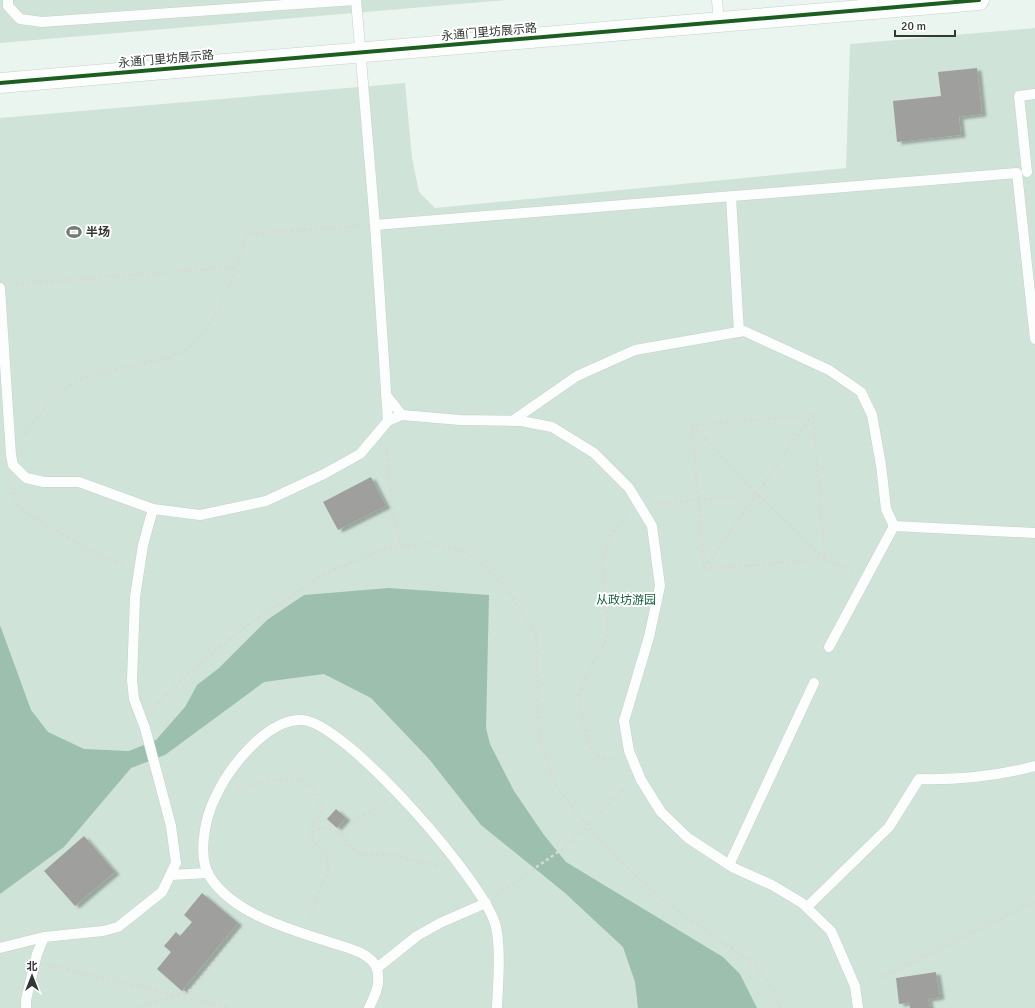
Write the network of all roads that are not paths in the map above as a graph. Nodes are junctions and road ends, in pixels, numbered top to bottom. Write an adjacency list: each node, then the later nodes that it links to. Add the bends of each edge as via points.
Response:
1 (8, 0): 5 (lane, via 8,6 20,19 42,22)
2 (356, 0): 5 (lane); 7 (lane)
3 (717, 0): 6 (lane)
4 (979, 0): 6 (street, 永通门里坊展示路)
5 (245, 4)
6 (719, 23): 7 (street, 永通门里坊展示路)
7 (360, 53): 8 (street, 永通门里坊展示路); 12 (lane)
8 (0, 82)
9 (1035, 94): 10 (lane, via 1020,96)
10 (1026, 172): 11 (lane); 15 (lane)
11 (731, 196): 12 (lane); 14 (lane)
12 (375, 225): 16 (lane)
13 (4, 286): 20 (lane, via 12,465 26,478 44,482 79,482)
14 (738, 332): 18 (lane, via 635,350 577,376); 21 (lane, via 744,331 829,370 861,392 872,415 886,509)
15 (1035, 339)
16 (386, 395): 17 (lane); 19 (lane)
17 (402, 415): 18 (lane); 19 (lane)
18 (512, 421): 26 (lane, via 552,427 594,453 629,488 652,526 660,586 649,637 624,721 629,751 639,775 661,812 688,838)
19 (386, 424): 20 (lane, via 360,454 266,501 200,515)
20 (153, 509): 28 (lane, via 135,597 132,680 134,699 171,826 176,863)
21 (894, 526): 22 (lane); 23 (lane)
22 (1035, 533)
23 (829, 647)
24 (814, 683): 26 (lane)
25 (1035, 766): 30 (lane, via 1007,774 953,780 920,776 889,828)
26 (729, 865): 30 (lane, via 772,885)
27 (208, 873): 28 (lane); 29 (lane, via 203,857 204,831 215,798 252,744 271,729 286,722 303,720 320,726 385,778 428,826); 33 (lane, via 226,895 254,914 287,929 366,956)
28 (171, 875): 31 (lane, via 162,892 118,927)
29 (486, 903): 33 (lane, via 440,923 418,936); 36 (lane, via 496,926)
30 (807, 908): 37 (lane, via 831,931 855,990)
31 (44, 937): 32 (lane); 34 (lane, via 35,962)
32 (0, 948)
33 (376, 968): 35 (lane, via 379,985)
34 (26, 1008)
35 (369, 1008)
36 (497, 1008)
37 (858, 1008)

